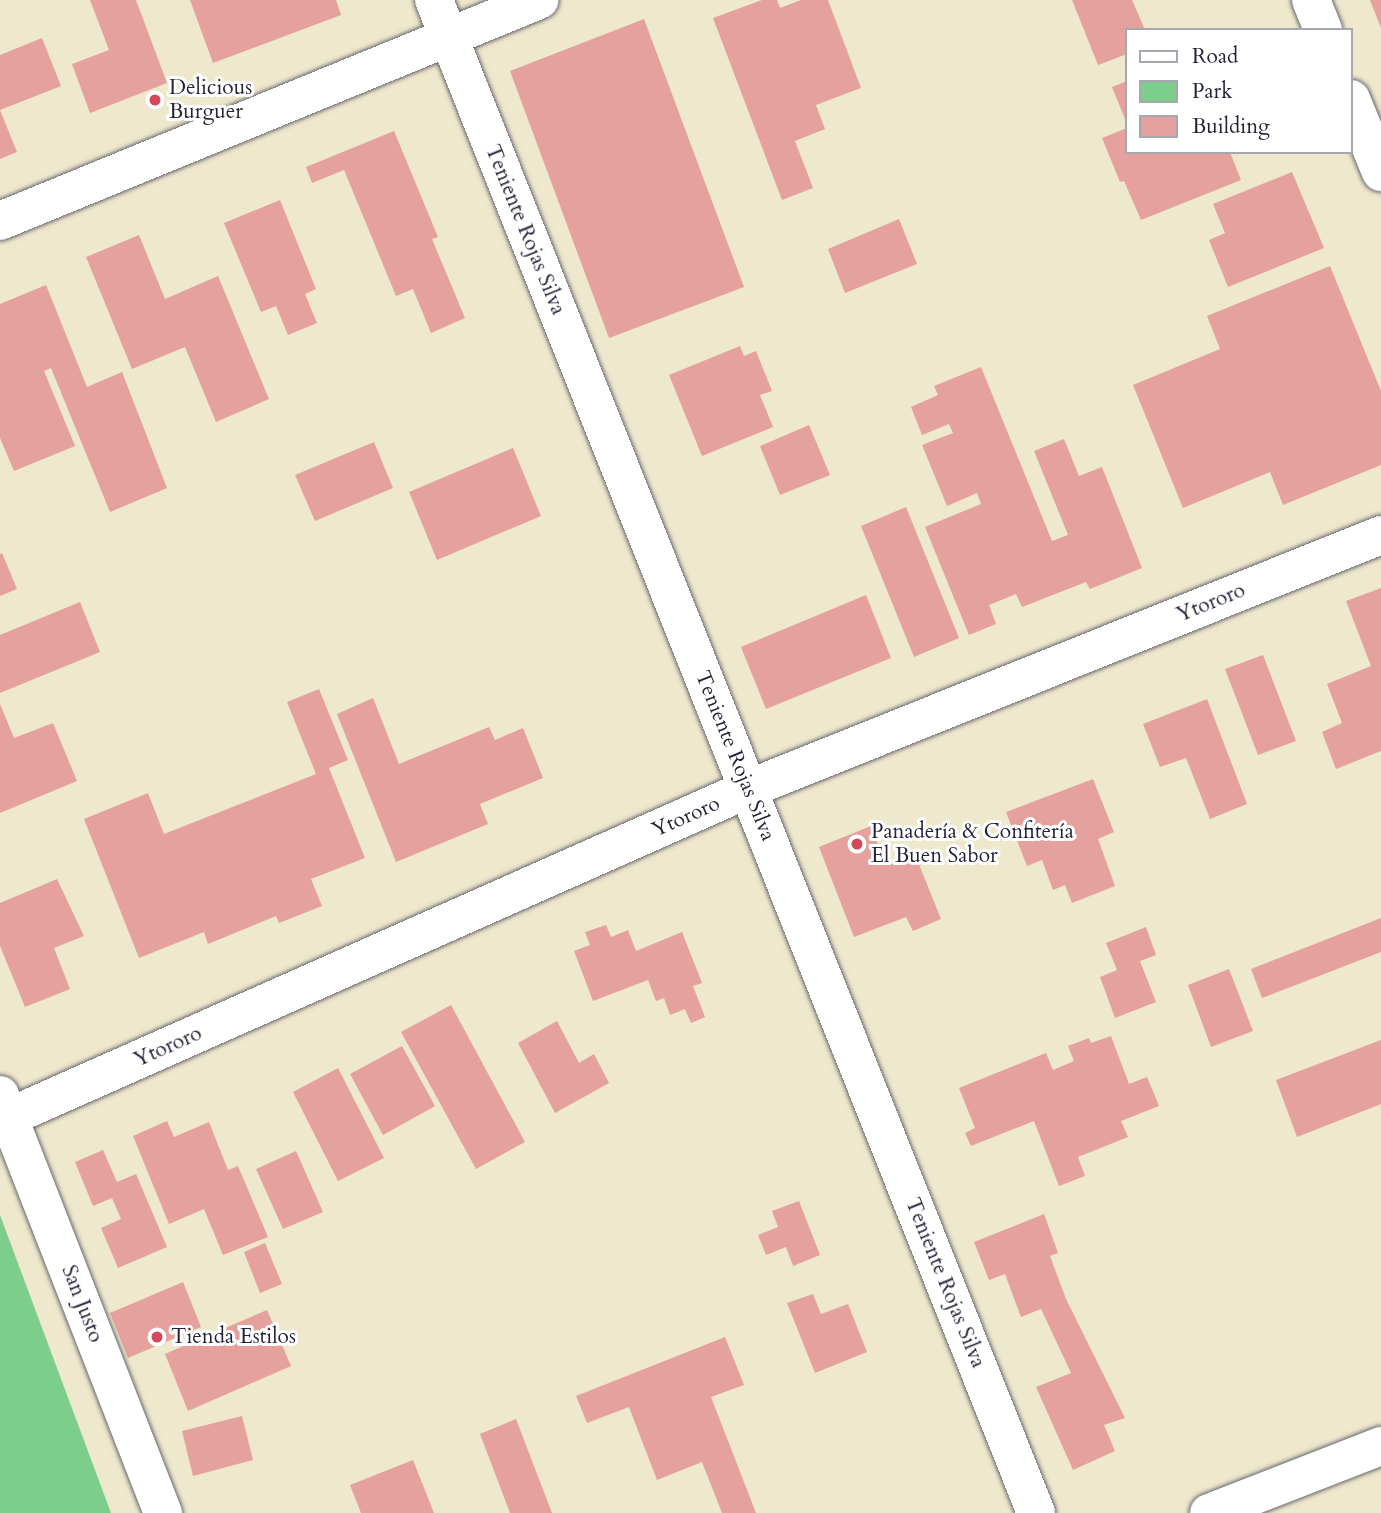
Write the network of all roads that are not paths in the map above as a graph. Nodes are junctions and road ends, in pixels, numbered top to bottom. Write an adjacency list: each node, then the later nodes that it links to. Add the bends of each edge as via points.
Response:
1 (434, 0): 5 (street, Teniente Rojas Silva)
2 (539, 0): 5 (street)
3 (1311, 0): 4 (street)
4 (1322, 28)
5 (448, 36): 8 (street); 10 (street, Teniente Rojas Silva)
6 (1353, 104): 7 (street)
7 (1381, 172)
8 (0, 221)
9 (1381, 535): 10 (street, Ytororo)
10 (748, 789): 11 (street, Ytororo); 14 (street, Teniente Rojas Silva)
11 (3, 1111): 13 (street, San Justo)
12 (1381, 1446): 15 (street)
13 (163, 1513)
14 (1036, 1513)
15 (1209, 1513)

